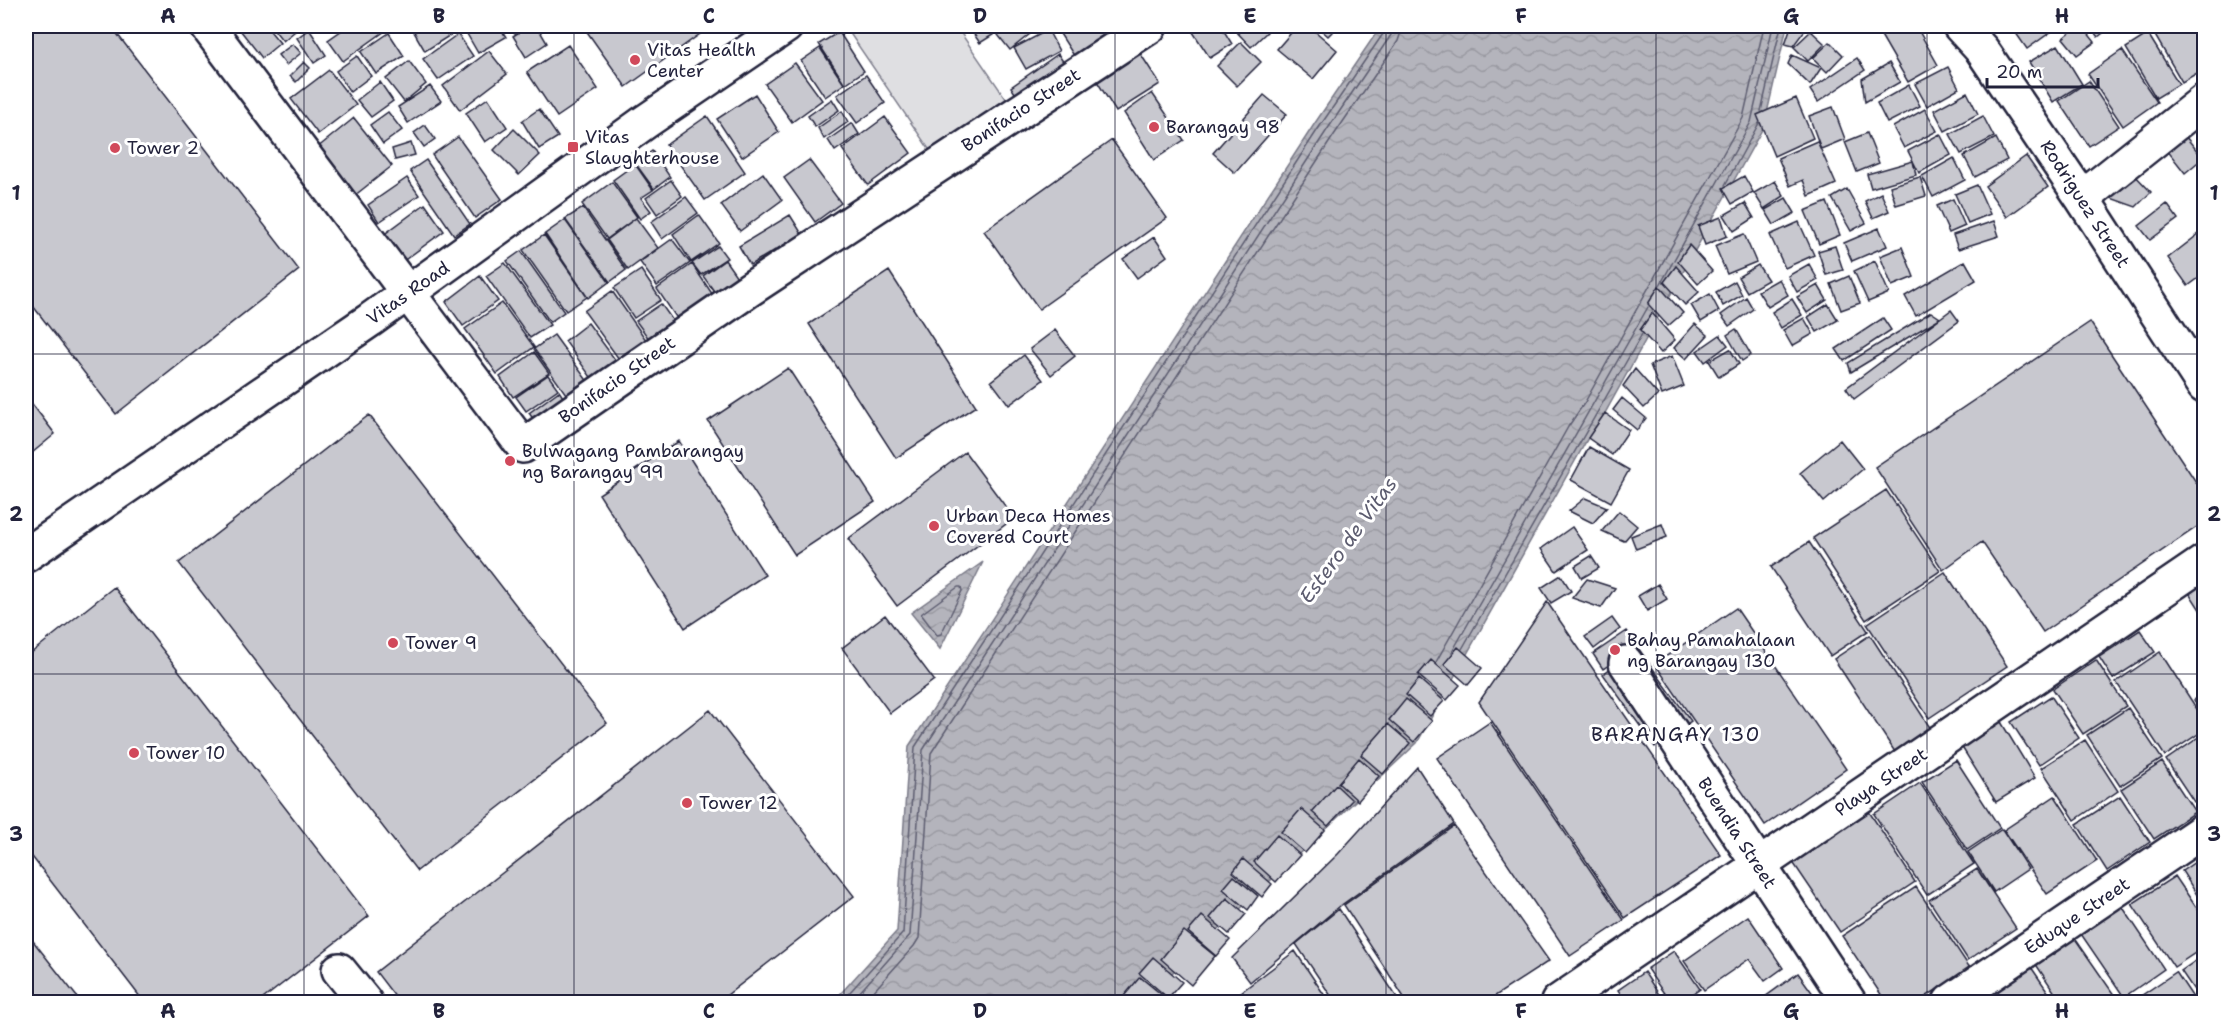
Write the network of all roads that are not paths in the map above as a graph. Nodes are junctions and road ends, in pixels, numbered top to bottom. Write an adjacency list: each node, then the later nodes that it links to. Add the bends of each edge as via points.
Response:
1 (207, 26): 7 (street, Bonifacio Street)
2 (786, 26): 7 (street, Vitas Road)
3 (1150, 26): 7 (street, Bonifacio Street, via 750,289 523,446)
4 (1960, 26): 6 (street, Rodriguez Street, via 1982,50)
5 (2205, 101): 6 (street)
6 (2082, 198): 8 (street, Rodriguez Street)
7 (408, 293): 9 (street, Vitas Road)
8 (2205, 386)
9 (26, 555)
10 (2205, 562): 13 (street, Playa Street)
11 (1626, 663): 13 (street, Buendia Street)
12 (2205, 830): 18 (street, Eduque Street)
13 (1758, 865): 16 (street, Playa Street); 17 (street, Buendia Street)
14 (339, 970): 15 (street)
15 (365, 1002)
16 (1558, 1002)
17 (1849, 1002)
18 (1950, 1002)

